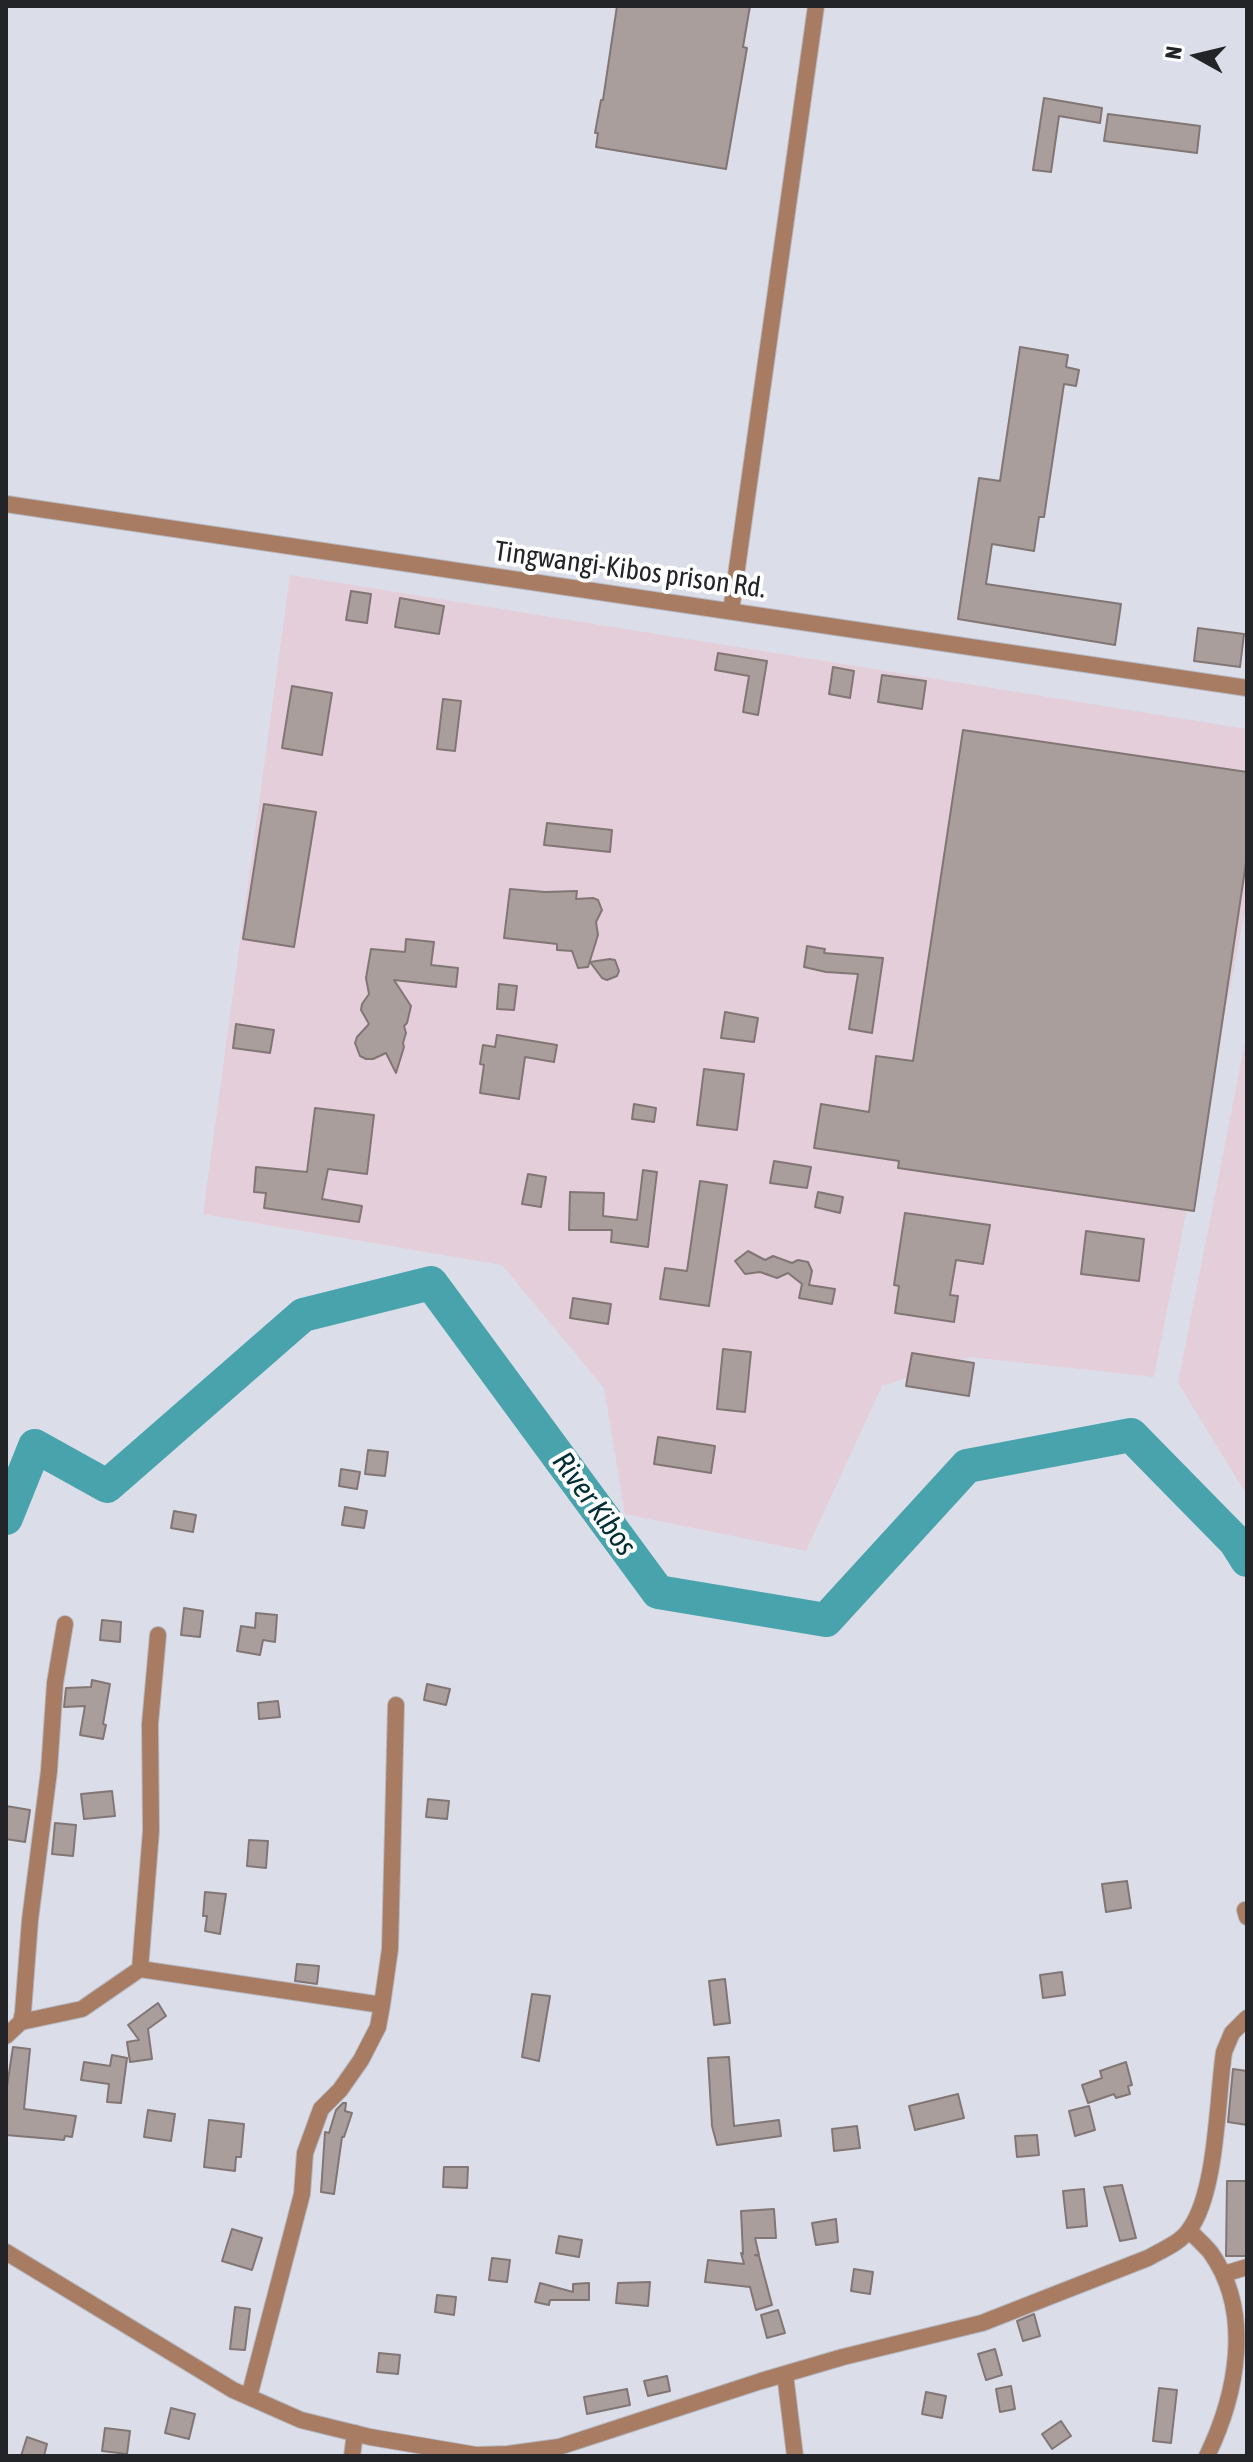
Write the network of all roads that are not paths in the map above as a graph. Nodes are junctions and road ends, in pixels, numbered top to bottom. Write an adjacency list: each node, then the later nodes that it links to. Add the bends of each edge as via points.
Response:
1 (816, 6): 3 (street)
2 (6, 504): 3 (street, Tingwangi-Kibos prison Rd.)
3 (731, 611): 4 (street, Tingwangi-Kibos prison Rd.)
4 (1247, 688)
5 (65, 1624): 11 (street)
6 (158, 1635): 8 (street)
7 (396, 1705): 9 (street, via 390,1949)
8 (140, 1969): 9 (street); 11 (street, via 82,2009)
9 (382, 2005): 18 (street, via 378,2027 361,2060 321,2109 305,2153 302,2194)
10 (1247, 2018): 13 (street, via 1232,2033 1224,2052 1207,2181)
11 (21, 2022): 12 (street)
12 (6, 2036)
13 (1189, 2230): 16 (street); 17 (street, via 1148,2258 982,2323)
14 (6, 2252): 18 (street)
15 (1247, 2267): 16 (street)
16 (1224, 2274): 22 (street, via 1238,2320 1238,2349 1231,2397)
17 (785, 2374): 19 (street, via 534,2452 476,2455); 21 (street)
18 (249, 2397): 19 (street, via 301,2420)
19 (355, 2433): 20 (street)
20 (352, 2456)
21 (795, 2456)
22 (1207, 2456)

